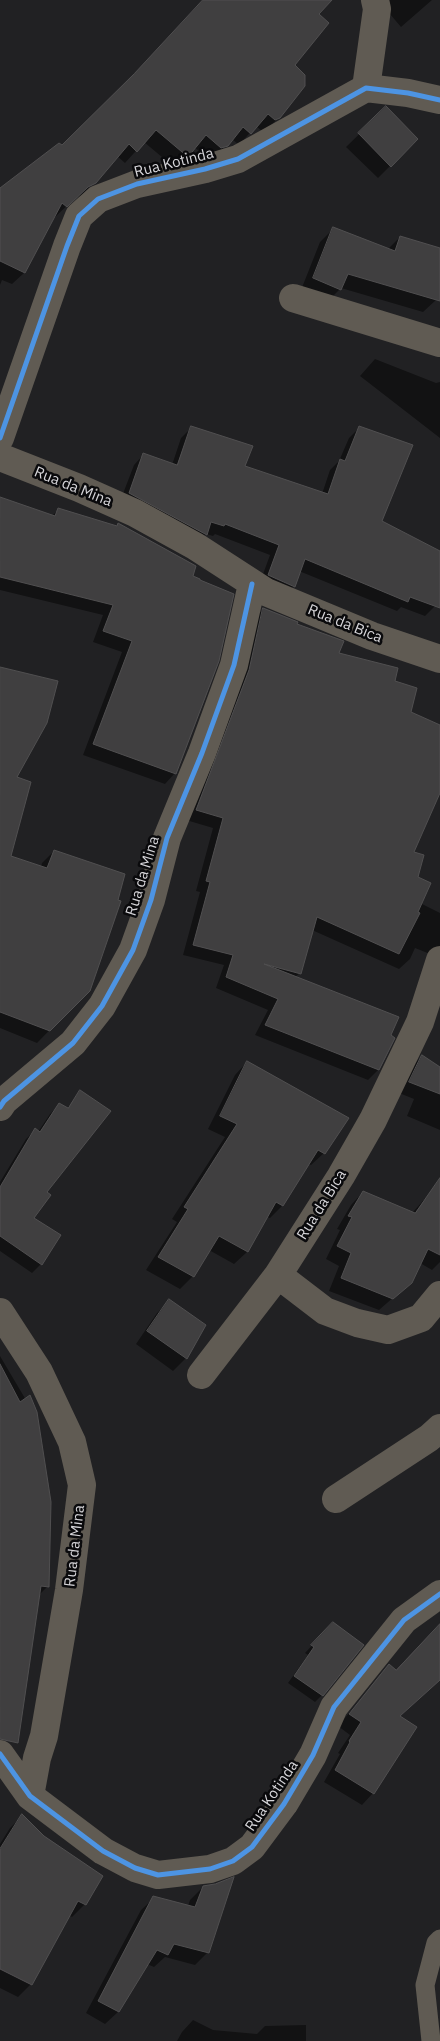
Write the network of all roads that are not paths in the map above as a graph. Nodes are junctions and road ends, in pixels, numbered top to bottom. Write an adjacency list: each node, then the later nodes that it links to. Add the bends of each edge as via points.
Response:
1 (375, 0): 2 (street, via 377,9)
2 (366, 88): 3 (street); 6 (street, Rua Kotinda, via 238,159 137,184 98,199 79,216)
3 (440, 100)
4 (293, 298): 5 (street)
5 (440, 343)
6 (0, 438)
7 (0, 457): 8 (street, Rua da Mina, via 135,513 227,564)
8 (252, 584): 9 (street, Rua da Bica, via 372,636); 11 (street, Rua da Mina, via 234,665 167,838 133,950 102,1006 73,1043)
9 (440, 659)
10 (440, 960): 12 (street, Rua da Bica, via 420,1022 373,1120)
11 (0, 1107)
12 (278, 1275): 13 (street, via 325,1311 388,1330 421,1318); 15 (street, Rua da Bica)
13 (440, 1295)
14 (0, 1312): 20 (street, Rua da Mina, via 38,1372 72,1442 82,1485 70,1590)
15 (202, 1375)
16 (440, 1428): 17 (street)
17 (336, 1498)
18 (440, 1594): 20 (street, Rua Kotinda, via 404,1620 334,1707 313,1755 284,1804 252,1847 233,1861 210,1869 158,1875 135,1868 103,1851)
19 (0, 1754): 20 (street, Rua Kotinda)
20 (30, 1796)
21 (440, 1939): 22 (lane, via 436,1943 426,1985)
22 (431, 2041)

